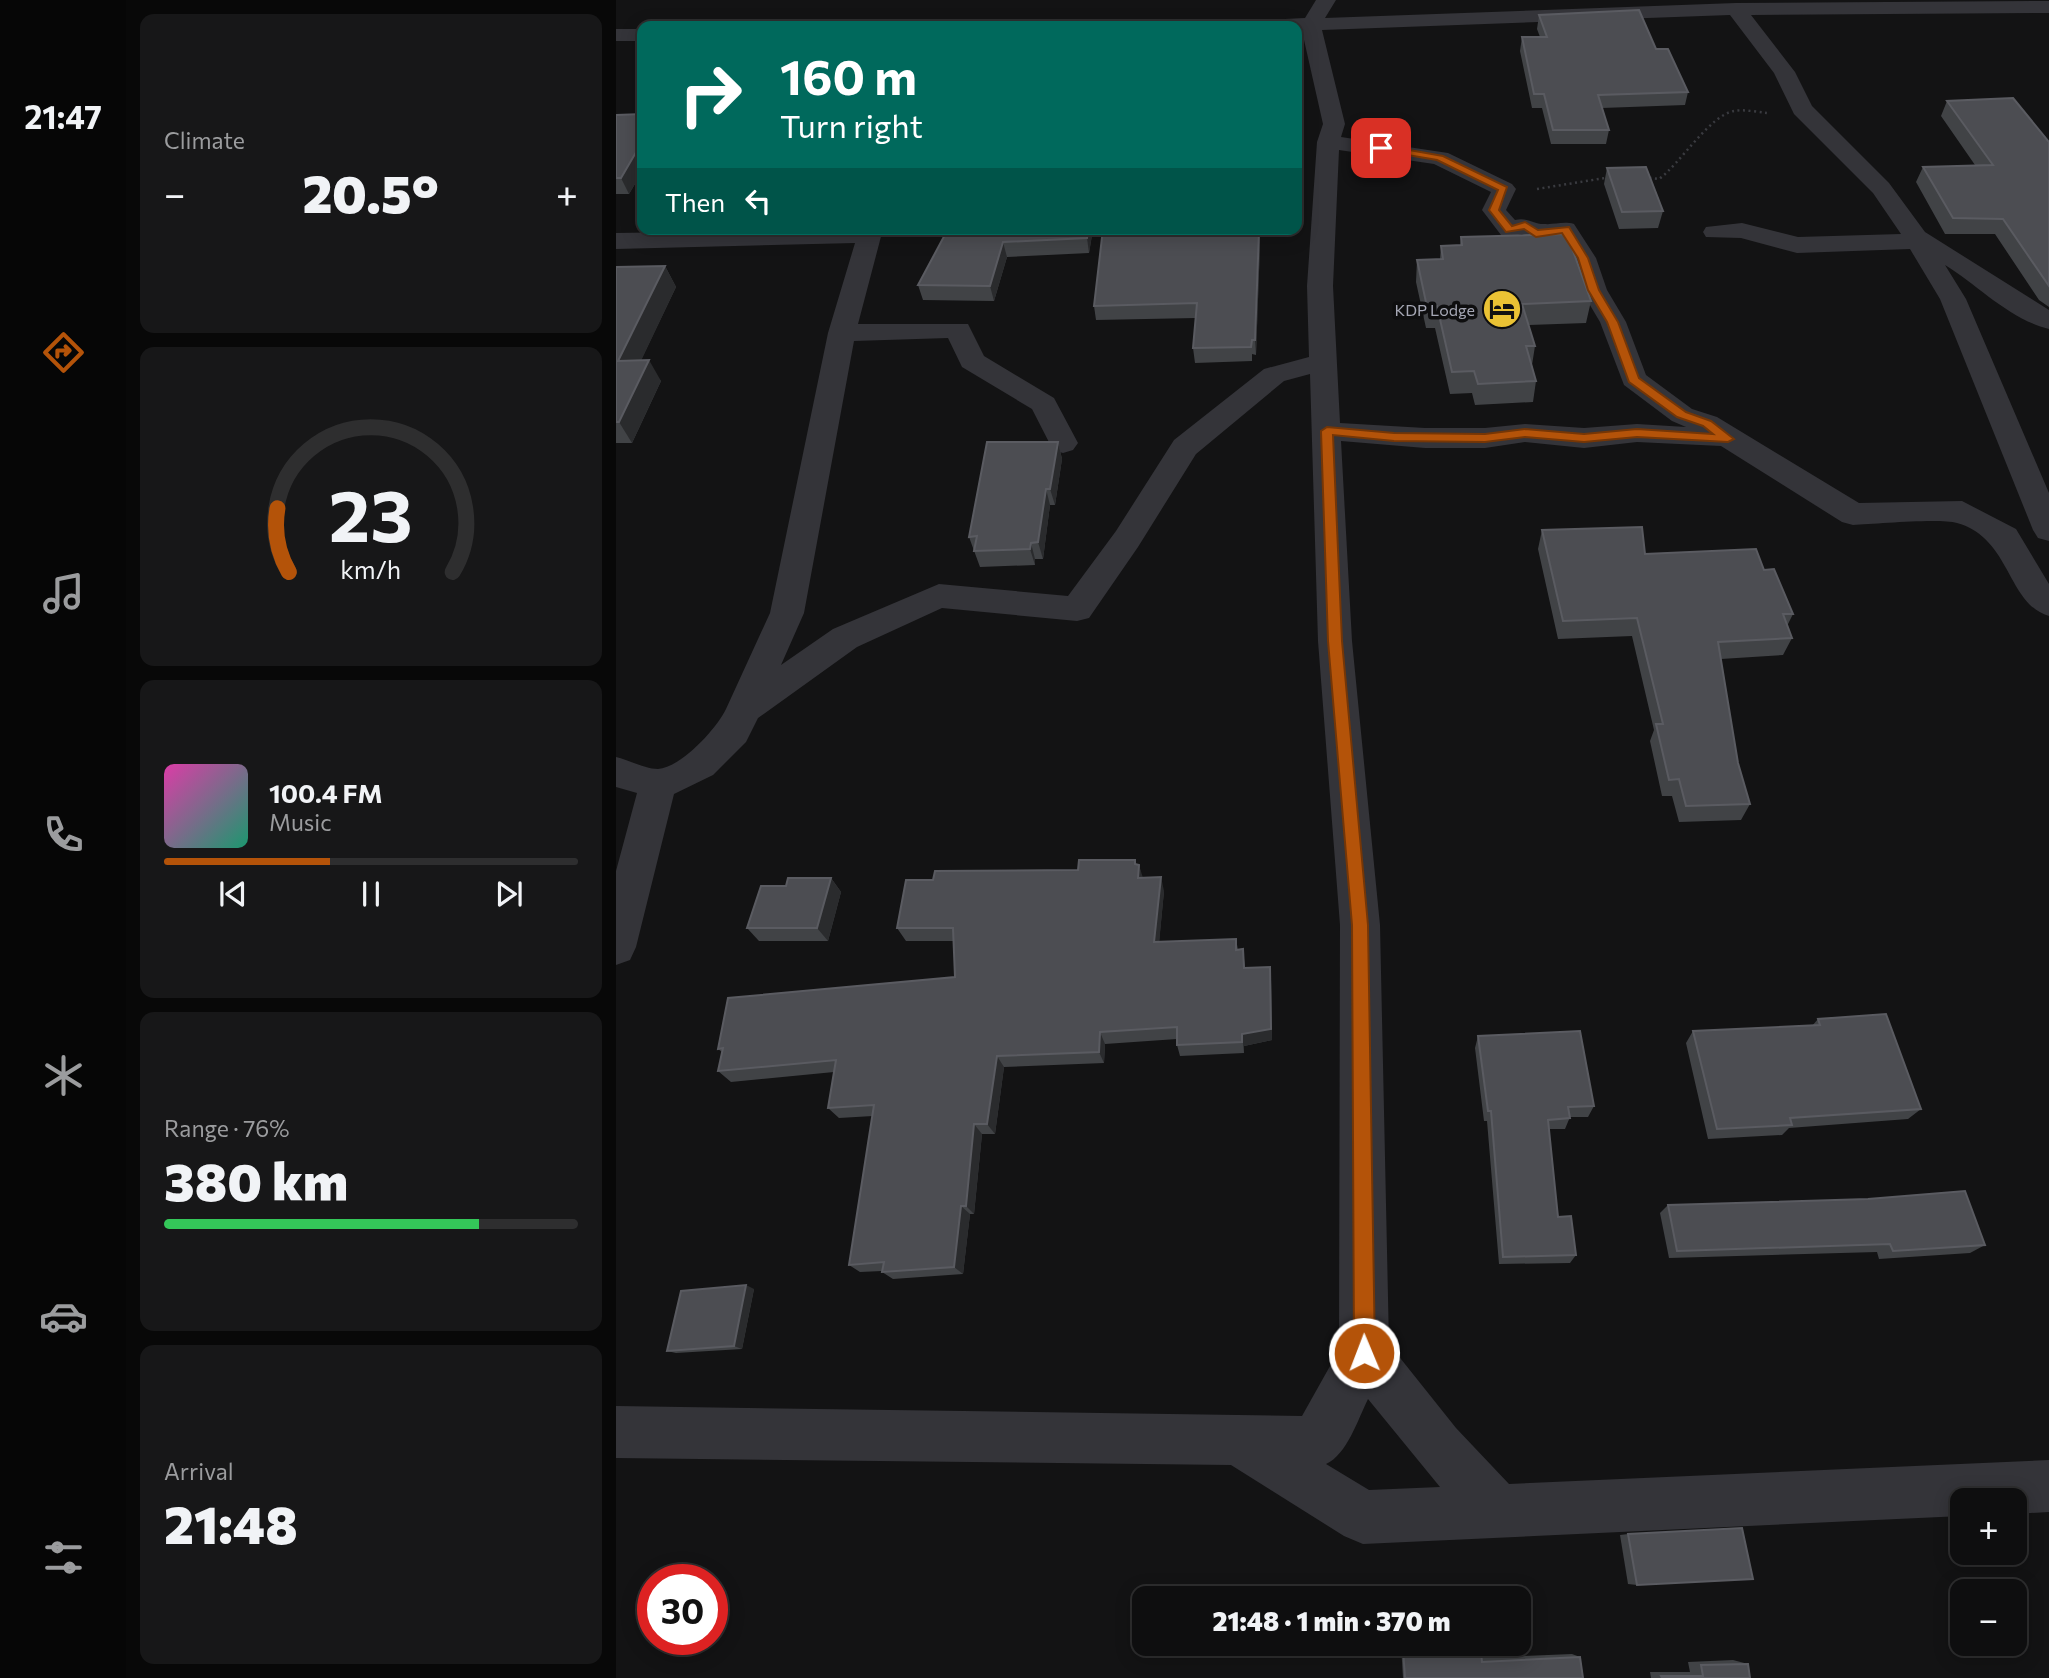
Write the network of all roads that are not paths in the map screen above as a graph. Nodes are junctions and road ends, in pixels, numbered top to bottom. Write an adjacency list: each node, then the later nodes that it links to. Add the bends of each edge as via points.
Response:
1 (2049, 7): 2 (street)
2 (1736, 9): 3 (street); 11 (street, via 1784,72 1802,109 1881,188)
3 (1318, 12): 4 (street); 7 (street, via 1334,124)
4 (1283, 21)
5 (616, 35): 6 (street)
6 (637, 35)
7 (1328, 142): 15 (street, via 1320,286); 17 (street, via 1440,158 1503,189 1494,210 1510,230 1525,225 1536,233 1565,229 1613,322 1633,379 1682,415 1707,424)
8 (1715, 232): 11 (street, via 1742,230 1797,245)
9 (785, 235): 12 (street)
10 (869, 235): 14 (street)
11 (1914, 238): 13 (street); 19 (street, via 1966,327)
12 (616, 241)
13 (2049, 321)
14 (842, 333): 18 (street, via 958,330 972,361 1044,404); 21 (street, via 787,613)
15 (1324, 362): 16 (street); 21 (street, via 1273,374 1185,447 1077,609 939,596 845,638)
16 (1327, 431): 17 (street, via 1394,437 1485,438 1525,433 1584,438 1637,433); 25 (street, via 1335,641 1360,925)
17 (1728, 439): 20 (street, via 1853,514 1962,512 2005,537)
18 (1063, 443)
19 (2049, 530)
20 (2049, 604)
21 (744, 709): 23 (street, via 733,732 700,765)
22 (616, 772): 23 (street)
23 (658, 784): 24 (street)
24 (616, 947)
25 (1364, 1353): 27 (street, via 1315,1442); 29 (street, via 1438,1446)
26 (616, 1432): 27 (street)
27 (1237, 1439): 29 (street, via 1363,1517)
28 (2049, 1486): 29 (street)
29 (1498, 1511)

